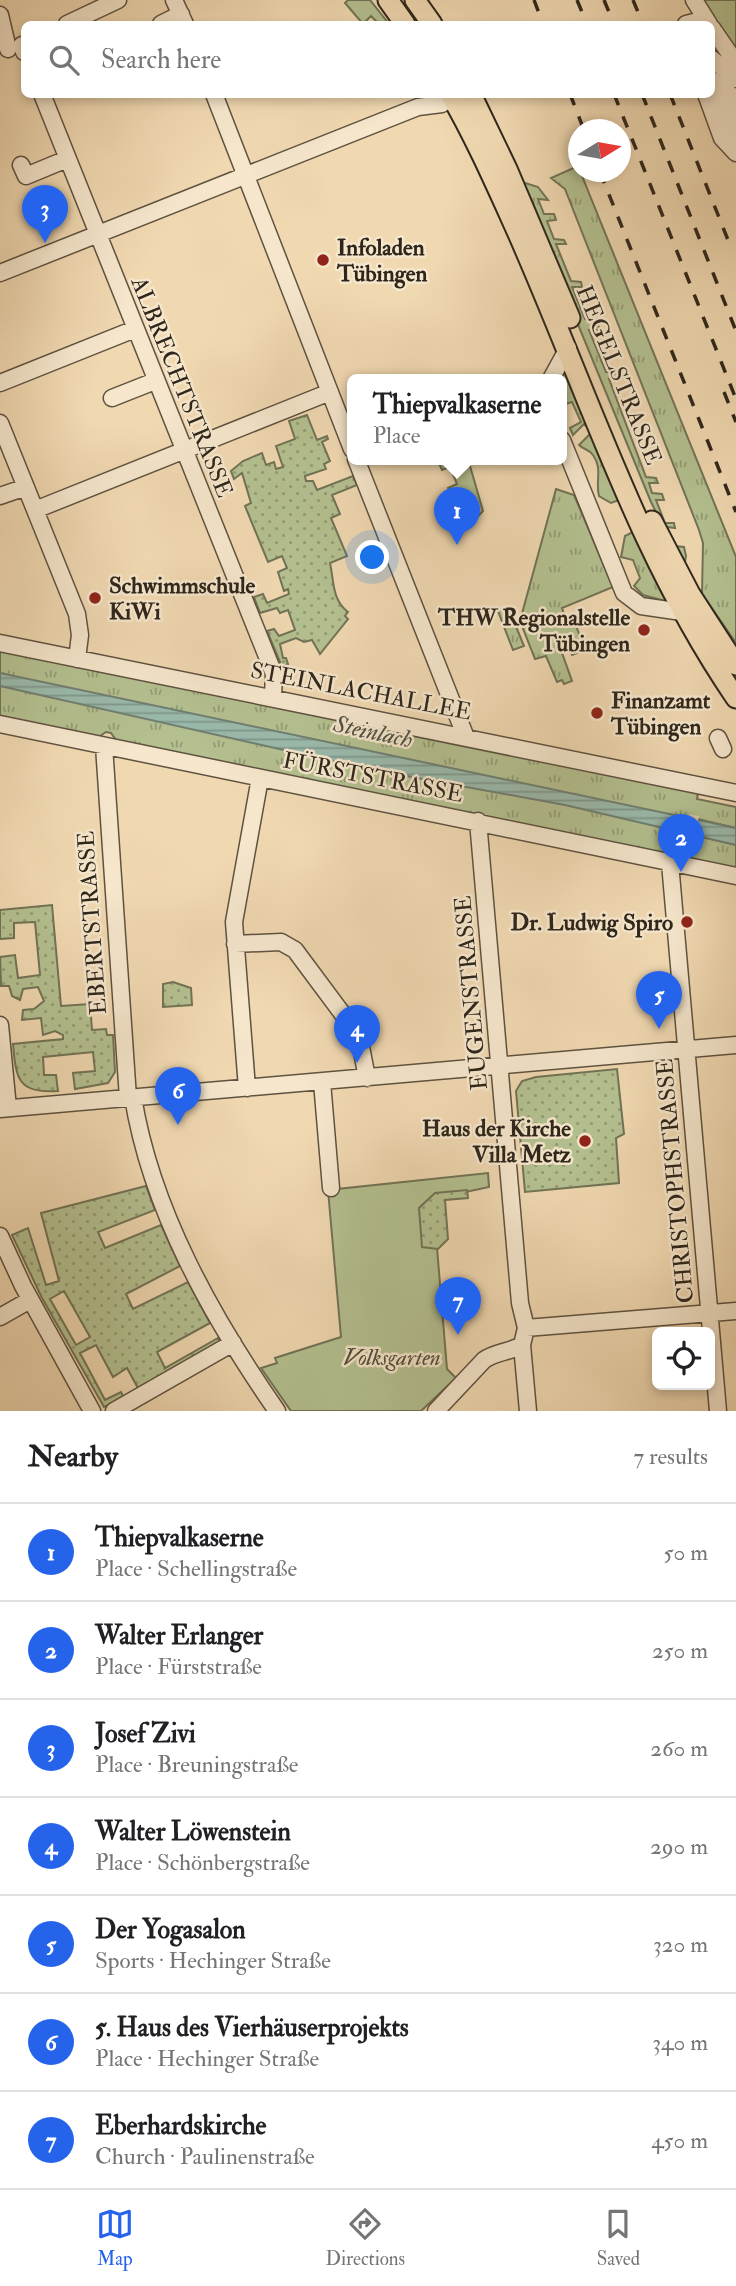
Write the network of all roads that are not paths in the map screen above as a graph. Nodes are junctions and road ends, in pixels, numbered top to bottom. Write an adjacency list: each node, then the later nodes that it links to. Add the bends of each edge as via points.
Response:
1 (118, 0): 6 (street)
2 (388, 0): 7 (main road)
3 (415, 0): 8 (main road)
4 (694, 0): 9 (street)
5 (0, 15): 11 (street)
6 (79, 21)
7 (403, 21)
8 (430, 21)
9 (707, 21)
10 (715, 33): 13 (street)
11 (16, 48)
12 (715, 62): 14 (street)
13 (736, 63)
14 (736, 79)
15 (715, 82): 22 (street)
16 (44, 98): 27 (street, ALBRECHTSTRASSE)
17 (216, 98): 29 (street)
18 (473, 98): 50 (main road, HEGELSTRASSE, via 508,169 652,520 690,594)
19 (709, 98): 23 (street)
20 (713, 98): 24 (street)
21 (446, 99): 29 (street); 33 (main road, HEGELSTRASSE, via 487,166)
22 (736, 99)
23 (713, 115): 25 (street); 26 (street, via 726,145)
24 (736, 116)
25 (736, 133)
26 (736, 153)
27 (67, 159): 28 (street, via 26,176); 30 (street, ALBRECHTSTRASSE)
28 (21, 165)
29 (246, 174): 30 (street); 37 (street)
30 (96, 234): 31 (street); 32 (street, ALBRECHTSTRASSE)
31 (0, 273)
32 (135, 329): 35 (street, ALBRECHTSTRASSE); 36 (street)
33 (568, 348): 34 (street, HEGELSTRASSE); 47 (main road, HEGELSTRASSE, via 640,525)
34 (554, 374)
35 (155, 381): 38 (street); 41 (street, ALBRECHTSTRASSE, via 163,418)
36 (0, 383)
37 (330, 392): 40 (street); 41 (street)
38 (112, 398)
39 (0, 423): 44 (street)
40 (347, 436)
41 (182, 451): 46 (street); 51 (street, ALBRECHTSTRASSE, via 274,674)
42 (567, 453): 47 (street, via 629,610)
43 (358, 465): 54 (street)
44 (26, 487): 45 (street); 46 (street)
45 (0, 496)
46 (35, 510): 49 (street, via 77,614)
47 (682, 612): 52 (main road, HEGELSTRASSE)
48 (0, 643): 49 (street, STEINLACHALLEE)
49 (77, 659): 51 (street, STEINLACHALLEE)
50 (736, 665)
51 (273, 697): 54 (street, STEINLACHALLEE)
52 (736, 698)
53 (0, 724): 55 (street, FÜRSTSTRASSE)
54 (465, 735): 58 (street, STEINLACHALLEE)
55 (104, 746): 56 (street, FÜRSTSTRASSE); 71 (street, EBERTSTRASSE)
56 (260, 778): 60 (street, FÜRSTSTRASSE); 63 (street, via 236,899)
57 (736, 786): 58 (street, STEINLACHALLEE)
58 (713, 788): 59 (street, STEINLACHALLEE)
59 (736, 793)
60 (478, 821): 61 (street, FÜRSTSTRASSE); 67 (street, EUGENSTRASSE)
61 (670, 863): 62 (street, FÜRSTSTRASSE); 66 (street, CHRISTOPHSTRASSE)
62 (736, 876)
63 (235, 944): 68 (street, via 281,942 295,950 359,1036); 70 (street)
64 (0, 1026): 72 (street)
65 (736, 1045): 66 (street)
66 (687, 1050): 67 (street); 77 (street, CHRISTOPHSTRASSE)
67 (499, 1066): 68 (street); 79 (street, EUGENSTRASSE)
68 (367, 1078): 69 (street)
69 (322, 1082): 70 (street); 73 (street)
70 (247, 1088): 71 (street)
71 (130, 1098): 72 (street); 80 (street, EBERTSTRASSE, via 167,1211)
72 (4, 1109)
73 (331, 1188)
74 (0, 1237): 75 (street)
75 (30, 1300): 78 (street); 82 (street)
76 (736, 1311): 77 (street)
77 (710, 1313): 79 (street); 87 (street, CHRISTOPHSTRASSE)
78 (0, 1317)
79 (526, 1328): 81 (street, EUGENSTRASSE)
80 (233, 1343): 83 (street); 84 (street, EBERTSTRASSE)
81 (522, 1345): 85 (street, via 484,1360); 86 (street, EUGENSTRASSE)
82 (92, 1411)
83 (114, 1411)
84 (278, 1411)
85 (436, 1411)
86 (528, 1411)
87 (718, 1411)

